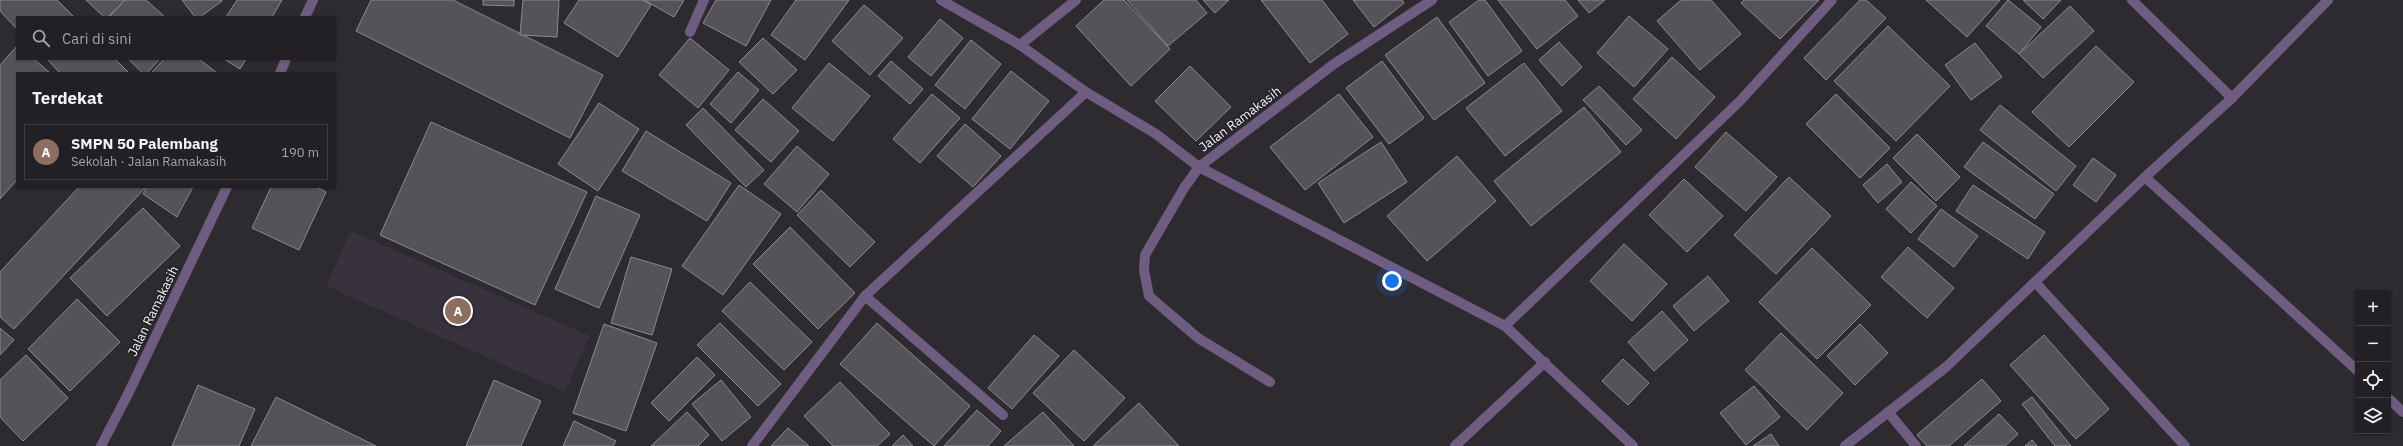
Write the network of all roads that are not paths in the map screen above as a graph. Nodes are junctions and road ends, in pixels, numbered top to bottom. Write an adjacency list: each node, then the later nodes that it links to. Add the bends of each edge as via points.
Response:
1 (312, 0): 9 (street)
2 (704, 0): 10 (street)
3 (941, 0): 11 (street, Jalan Ramakasih)
4 (1076, 0): 11 (street)
5 (1432, 0): 16 (street, Jalan Ramakasih, via 1334,64)
6 (1832, 0): 21 (street, via 1740,101)
7 (2132, 0): 15 (street)
8 (2328, 0): 15 (street)
9 (305, 16)
10 (690, 32)
11 (1020, 45): 14 (street, Jalan Ramakasih)
12 (286, 60): 13 (street)
13 (280, 72)
14 (1086, 92): 16 (street, Jalan Ramakasih, via 1156,134); 20 (street)
15 (2232, 98): 17 (street)
16 (1199, 167): 21 (street); 24 (street, via 1145,255 1144,270 1149,296 1198,338)
17 (2145, 177): 19 (street); 23 (street)
18 (227, 188): 29 (street, Jalan Ramakasih)
19 (2036, 282): 26 (street, via 1946,367); 35 (street)
20 (865, 296): 28 (street); 30 (street)
21 (1505, 326): 22 (street)
22 (1545, 362): 31 (street); 32 (street)
23 (2355, 368)
24 (1270, 382)
25 (2391, 401): 27 (street)
26 (1888, 412): 33 (street); 34 (street)
27 (2403, 412)
28 (1003, 415)
29 (101, 446)
30 (752, 446)
31 (1455, 446)
32 (1633, 446)
33 (1845, 446)
34 (1916, 446)
35 (2185, 446)

